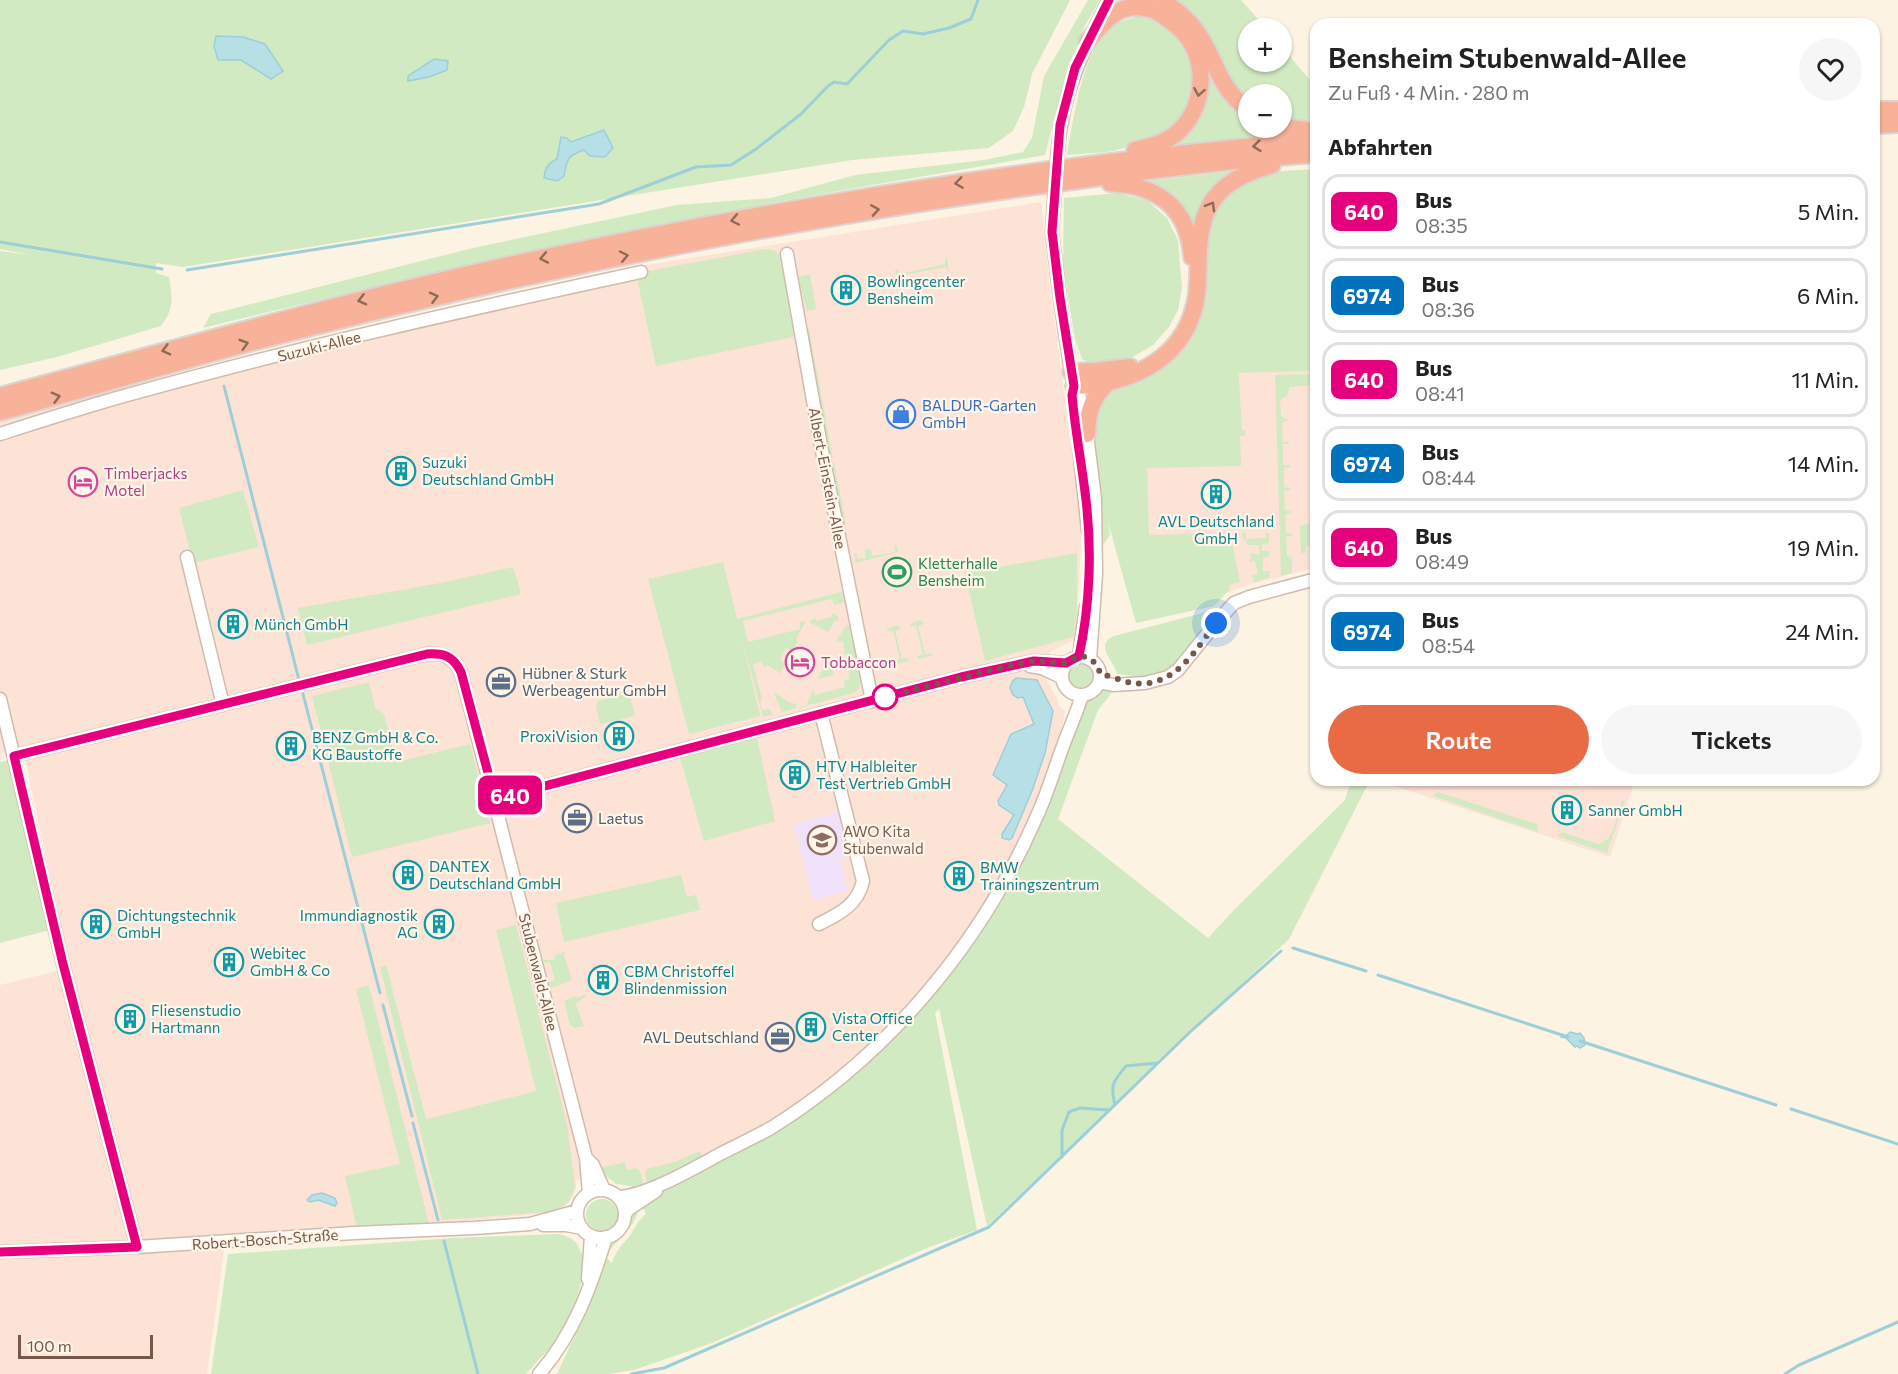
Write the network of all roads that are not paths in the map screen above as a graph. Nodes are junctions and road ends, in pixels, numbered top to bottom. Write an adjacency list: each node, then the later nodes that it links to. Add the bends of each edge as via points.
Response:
1 (1109, 0): 4 (street)
2 (1137, 0): 3 (highway)
3 (1159, 6): 4 (highway, via 1117,10); 5 (highway, via 1181,14 1194,28 1227,90); 15 (highway, one-way to 15, via 1194,49 1200,66 1199,100 1185,125 1171,138 1156,146 1112,155)
4 (1087, 42): 18 (street, bridge, via 1075,68 1060,125 1052,232)
5 (1238, 100)
6 (1880, 110): 7 (highway)
7 (1898, 110)
8 (1898, 124): 9 (highway)
9 (1880, 125)
10 (1292, 128): 11 (highway)
11 (1310, 132)
12 (1310, 140): 15 (highway, one-way to 15)
13 (1310, 154): 15 (highway)
14 (1310, 154): 19 (highway, one-way to 14, via 1149,367 1168,354 1182,337 1197,293 1201,227 1209,205 1241,175)
15 (1092, 171): 18 (highway, via 1151,191 1172,204 1191,241 1191,291 1175,336 1163,350 1128,368); 20 (highway, one-way to 20, via 793,209 521,262 263,324); 21 (highway, one-way to 15, via 278,335 501,282 669,246)
16 (787, 254): 33 (street, Albert-Einstein-Allee)
17 (641, 272): 22 (street, Suzuki-Allee, via 234,367)
18 (1073, 379): 19 (highway); 23 (street); 26 (street, via 1089,537)
19 (1107, 383): 23 (highway, via 1091,402)
20 (0, 396)
21 (0, 412)
22 (0, 434)
23 (1087, 434): 26 (street, via 1095,499 1096,574)
24 (187, 557): 34 (street)
25 (1310, 581): 30 (street, via 1234,603 1168,677 1113,685)
26 (1084, 657): 27 (street); 30 (street, via 1097,664)
27 (1066, 663): 28 (street); 29 (street)
28 (1020, 664): 29 (street); 33 (street)
29 (1061, 677): 31 (street, via 1065,687)
30 (1100, 678): 31 (street, via 1093,691)
31 (1076, 694): 40 (street, via 1064,744 1037,817 1006,880 927,993 843,1076 804,1105 770,1128)
32 (0, 699): 36 (street)
33 (872, 700): 35 (street)
34 (222, 705): 36 (street, Stubenwald-Allee); 37 (street, Stubenwald-Allee, via 427,654 448,656 461,672)
35 (821, 714): 37 (street); 38 (street, via 863,881 860,892 844,911)
36 (14, 756): 49 (street, via 63,964)
37 (495, 799): 39 (street, Stubenwald-Allee)
38 (819, 924)
39 (586, 1158): 41 (street, Stubenwald-Allee); 42 (street, Stubenwald-Allee)
40 (663, 1184): 43 (street); 45 (street)
41 (604, 1190): 42 (street); 43 (street)
42 (589, 1193): 44 (street)
43 (618, 1197): 45 (street)
44 (577, 1211): 46 (street, Robert-Bosch-Straße); 47 (street)
45 (625, 1214): 48 (street, via 622,1227)
46 (530, 1224): 47 (street, Robert-Bosch-Straße, via 573,1226); 49 (street, Robert-Bosch-Straße)
47 (586, 1232): 48 (street, Robert-Bosch-Straße); 51 (street)
48 (606, 1238): 51 (street)
49 (137, 1247): 50 (street, Robert-Bosch-Straße)
50 (0, 1252)
51 (587, 1292): 52 (street, via 568,1335)
52 (539, 1374)

